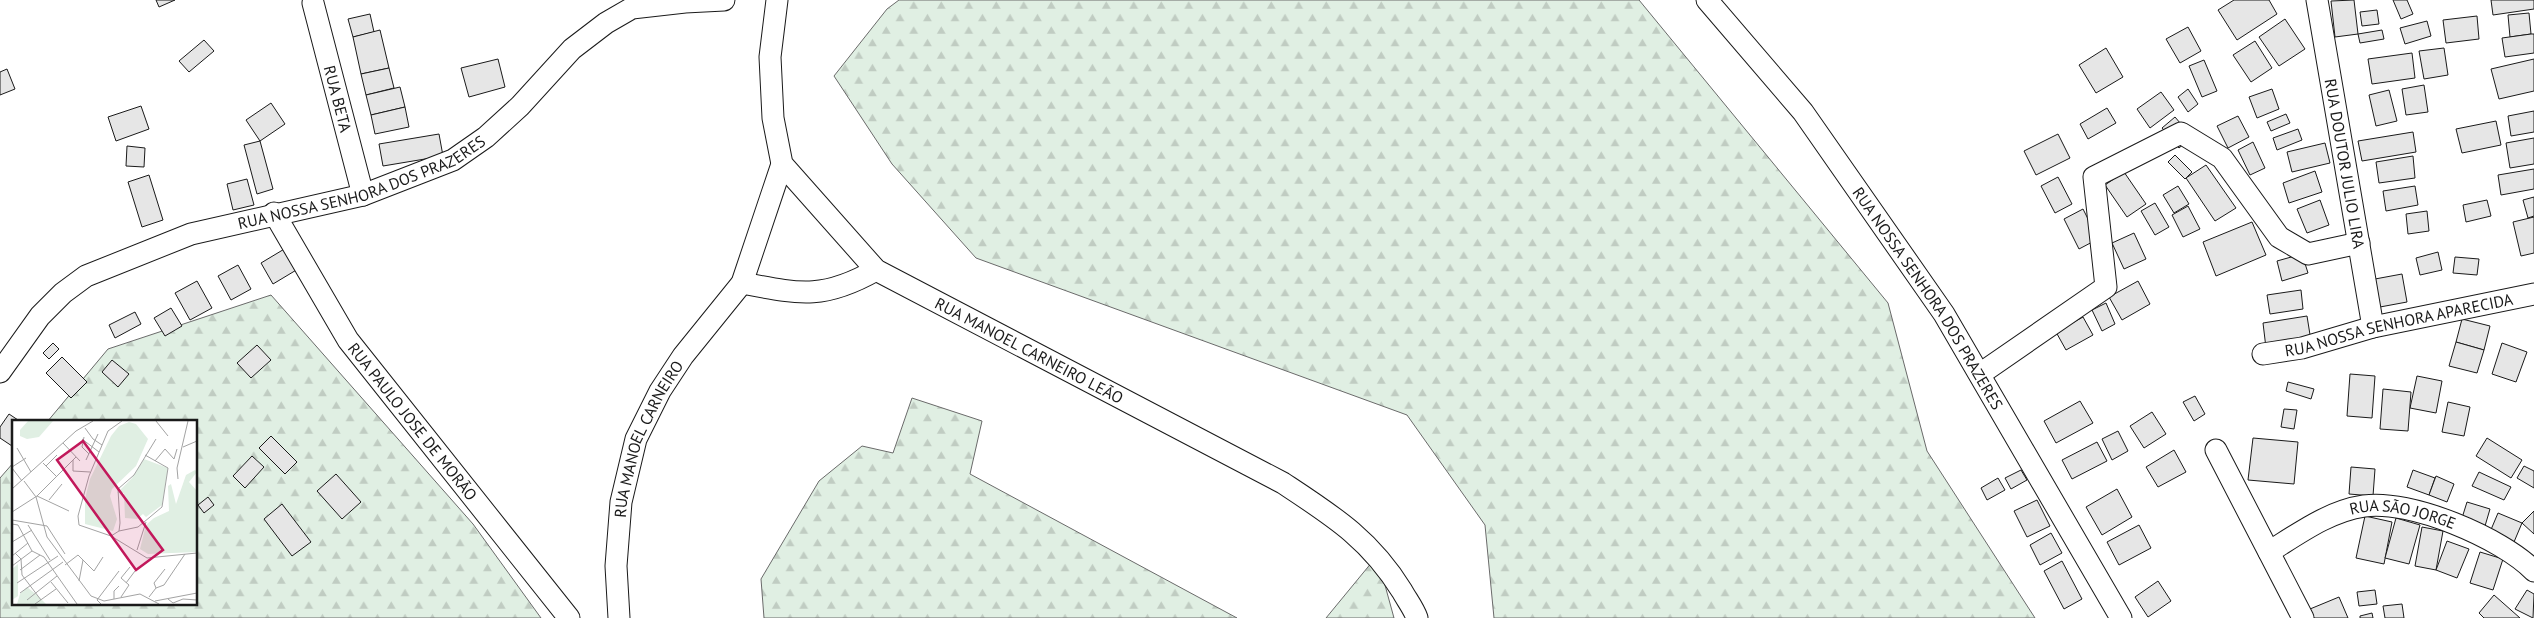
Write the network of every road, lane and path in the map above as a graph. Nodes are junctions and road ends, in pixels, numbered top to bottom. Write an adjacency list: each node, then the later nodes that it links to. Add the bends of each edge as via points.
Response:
1 (724, 0): 6 (street, RUA NOSSA SENHORA DOS PRAZERES)
2 (777, 0): 7 (street, via 770,57 773,118)
3 (1707, 0): 17 (street, RUA NOSSA SENHORA DOS PRAZERES, via 1814,127 1944,314)
4 (2316, 0): 10 (street, RUA DOUTOR JULIO LIRA)
5 (313, 3): 8 (street, RUA BETA)
6 (652, 3): 8 (street, RUA NOSSA SENHORA DOS PRAZERES, via 632,8 578,44 520,106 486,137 453,160)
7 (782, 164): 11 (street, RUA MANOEL CARNEIRO LEÃO); 12 (street, RUA MANOEL CARNEIRO)
8 (363, 195): 9 (street, RUA NOSSA SENHORA DOS PRAZERES)
9 (274, 213): 16 (street, RUA NOSSA SENHORA DOS PRAZERES, via 191,234 86,276 40,316); 21 (street, RUA PAULO JOSE DE MORÃO, via 348,340)
10 (2359, 243): 14 (street, RUA DOUTOR JULIO LIRA); 17 (street, via 2308,254 2279,237 2222,158 2181,133 2094,177 2106,287)
11 (876, 270): 12 (street, via 855,282 823,292 790,292); 23 (street, RUA MANOEL CARNEIRO LEÃO, via 1283,483 1345,524 1365,543 1388,567)
12 (742, 283): 22 (street, RUA MANOEL CARNEIRO, via 683,356 660,391 636,439 621,502 616,566)
13 (2534, 294): 14 (street, RUA NOSSA SENHORA APARECIDA)
14 (2373, 327): 15 (street, RUA NOSSA SENHORA APARECIDA, via 2302,348)
15 (2263, 354)
16 (0, 372)
17 (1980, 374): 24 (street, RUA NOSSA SENHORA DOS PRAZERES)
18 (2216, 450): 19 (street)
19 (2269, 552): 20 (street, RUA SÃO JORGE, via 2311,526 2344,511 2365,505 2397,507 2488,538 2508,549); 25 (street)
20 (2534, 571)
21 (569, 618)
22 (619, 618)
23 (1418, 618)
24 (2121, 618)
25 (2303, 618)

